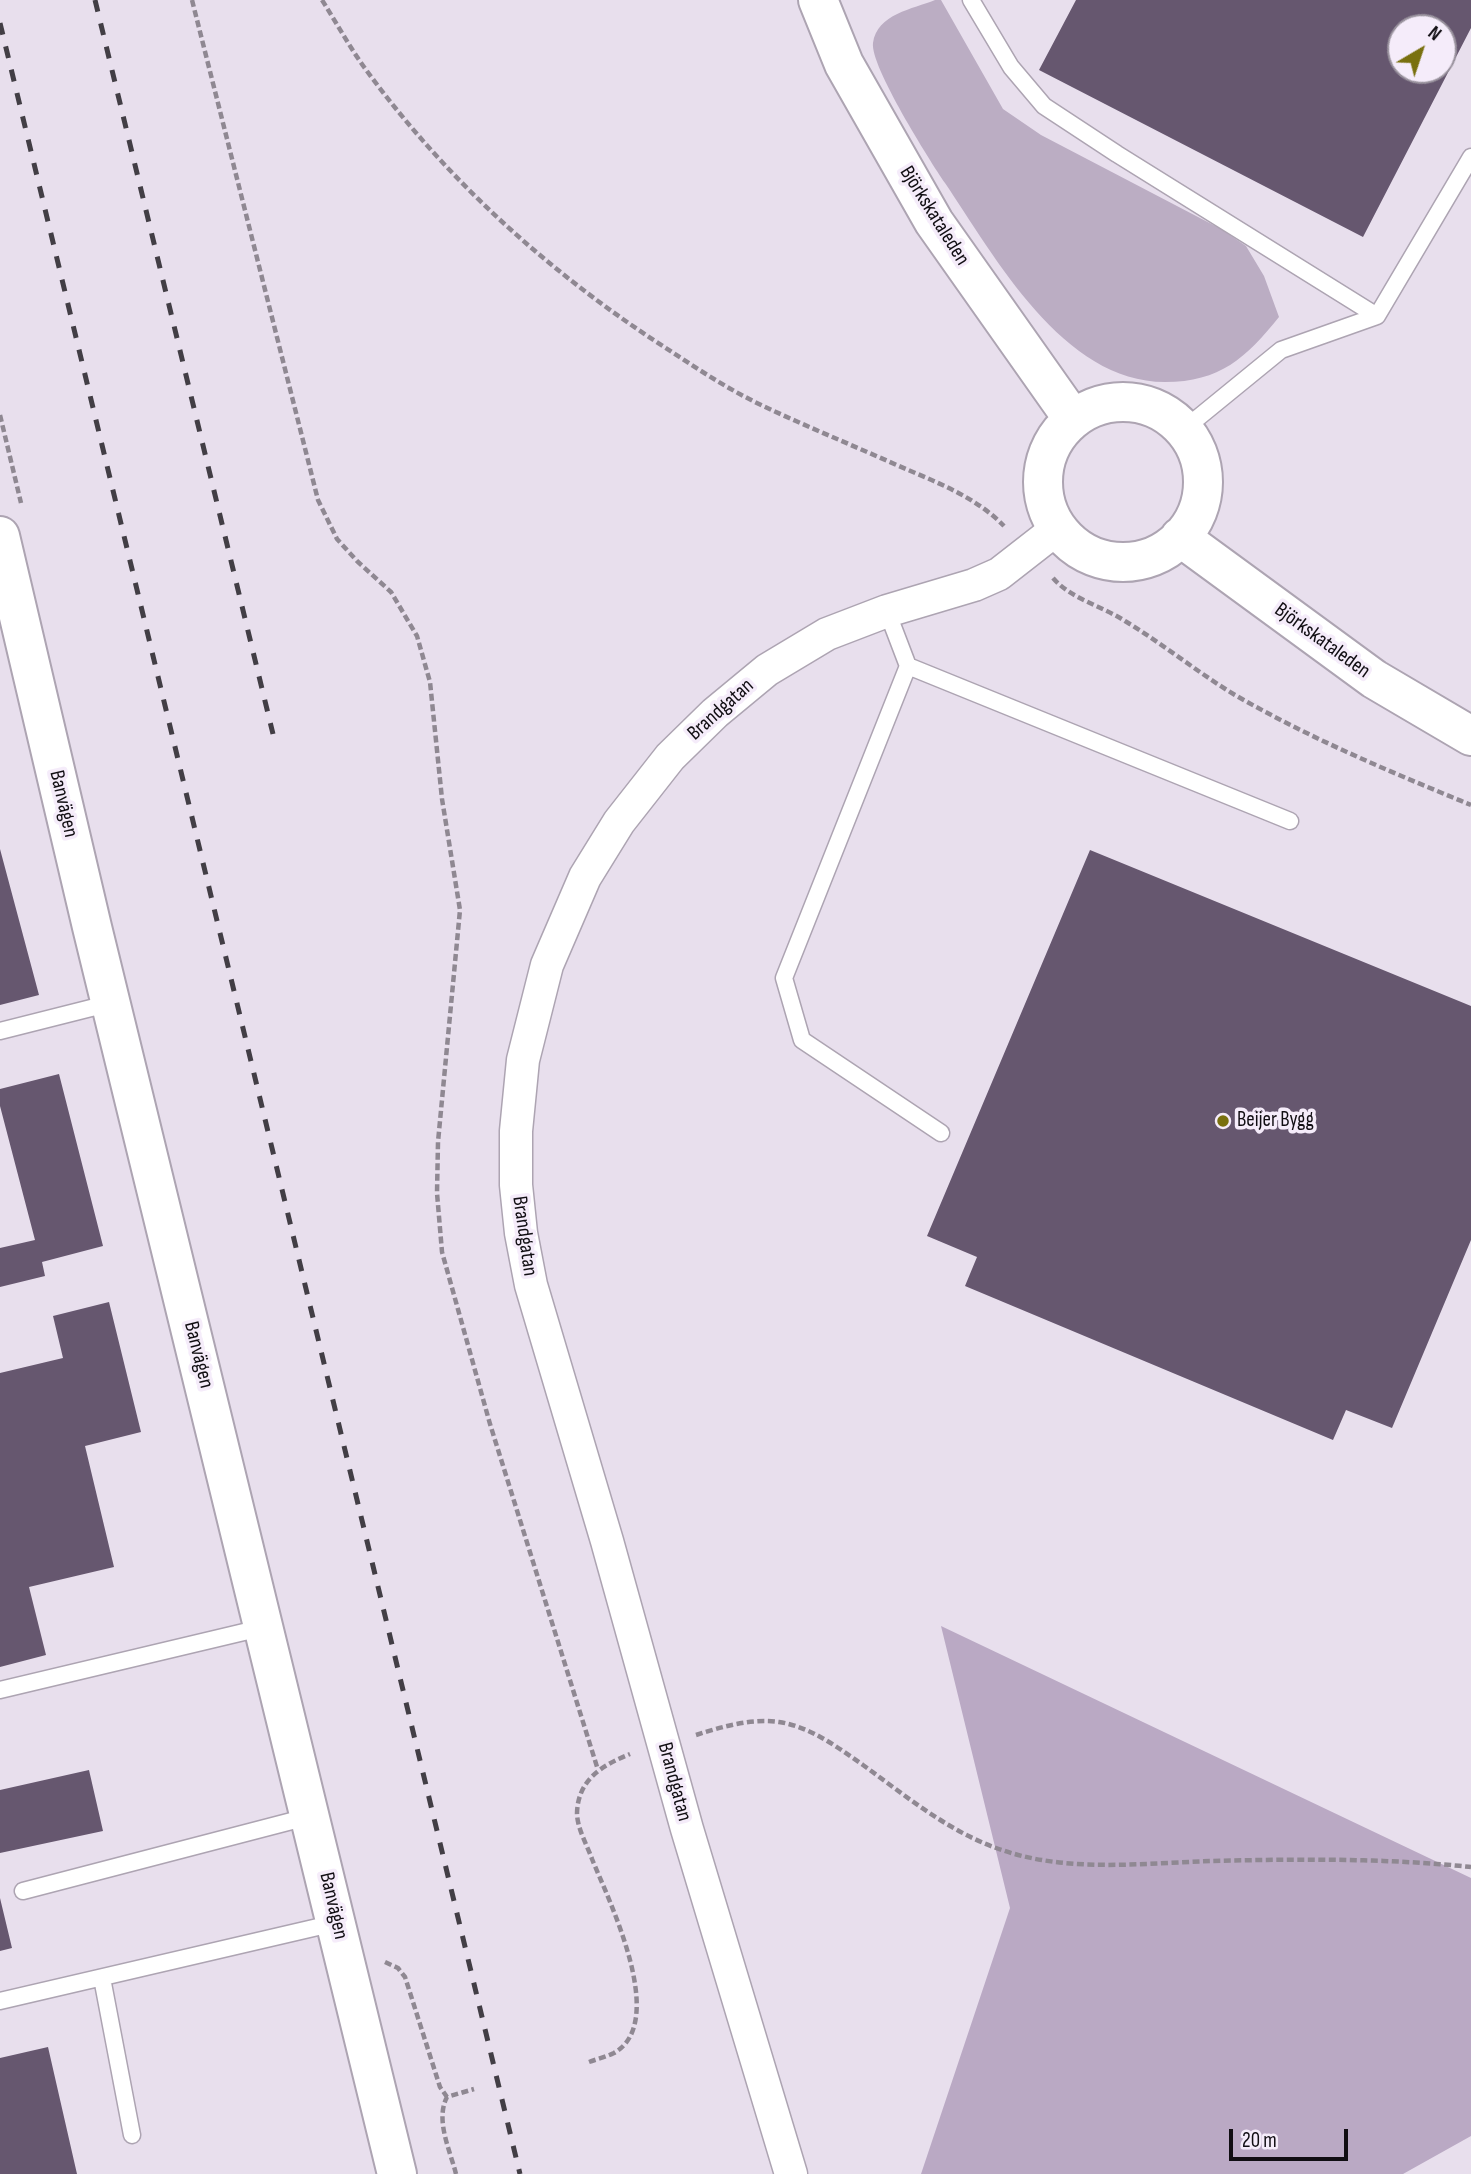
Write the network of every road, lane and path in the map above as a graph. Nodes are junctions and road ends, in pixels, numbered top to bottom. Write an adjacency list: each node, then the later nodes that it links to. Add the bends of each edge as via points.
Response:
1 (192, 0): 23 (path, via 318,500 337,539 391,592 417,636 430,682 460,909 438,1142 442,1252 490,1424)
2 (322, 0): 11 (path, via 363,66 457,178 531,248 609,310 757,403 949,488 996,518)
3 (818, 0): 7 (street, Björkskataleden, via 845,64 934,222)
4 (971, 0): 6 (lane, via 1012,67 1044,106)
5 (1471, 157): 6 (lane)
6 (1377, 316): 8 (lane, via 1281,350)
7 (1073, 419): 8 (street, via 1101,405 1129,402 1156,409); 11 (street, via 1053,442 1044,469)
8 (1183, 430): 10 (street, via 1198,453 1202,481 1196,514)
9 (0, 536): 17 (street, Banvägen)
10 (1180, 537): 11 (street, via 1151,556 1117,561 1072,544); 14 (street, Björkskataleden, via 1374,679)
11 (1044, 540): 12 (street, Brandgatan, via 999,574 975,585); 15 (path, via 1063,590 1125,621 1236,695 1331,746)
12 (887, 611): 13 (lane); 22 (street, Brandgatan, via 827,634 767,670 670,757 619,822 585,877 547,965 523,1060 516,1185 531,1284)
13 (908, 666): 16 (lane); 19 (lane, via 784,978 802,1040)
14 (1471, 736)
15 (1471, 804)
16 (1290, 821)
17 (111, 1003): 18 (lane); 20 (street, Banvägen)
18 (0, 1031)
19 (941, 1133)
20 (265, 1627): 21 (lane); 24 (street, Banvägen)
21 (0, 1690)
22 (664, 1744): 23 (path); 25 (path, via 720,1727 775,1721 797,1726 839,1748 973,1838 1002,1851 1055,1861 1416,1862); 37 (street, Brandgatan)
23 (598, 1770): 31 (path, via 581,1793 577,1815 628,1952 638,1994 636,2021 628,2037 616,2052)
24 (311, 1816): 26 (lane); 27 (street, Banvägen)
25 (1471, 1867)
26 (23, 1891)
27 (337, 1923): 29 (lane); 35 (street, Banvägen)
28 (381, 1960): 33 (path, via 405,1977)
29 (102, 1978): 30 (lane); 34 (lane)
30 (0, 2001)
31 (589, 2062)
32 (474, 2089): 33 (path)
33 (447, 2097): 36 (path, via 441,2117)
34 (132, 2135)
35 (397, 2174)
36 (456, 2174)
37 (791, 2174)

